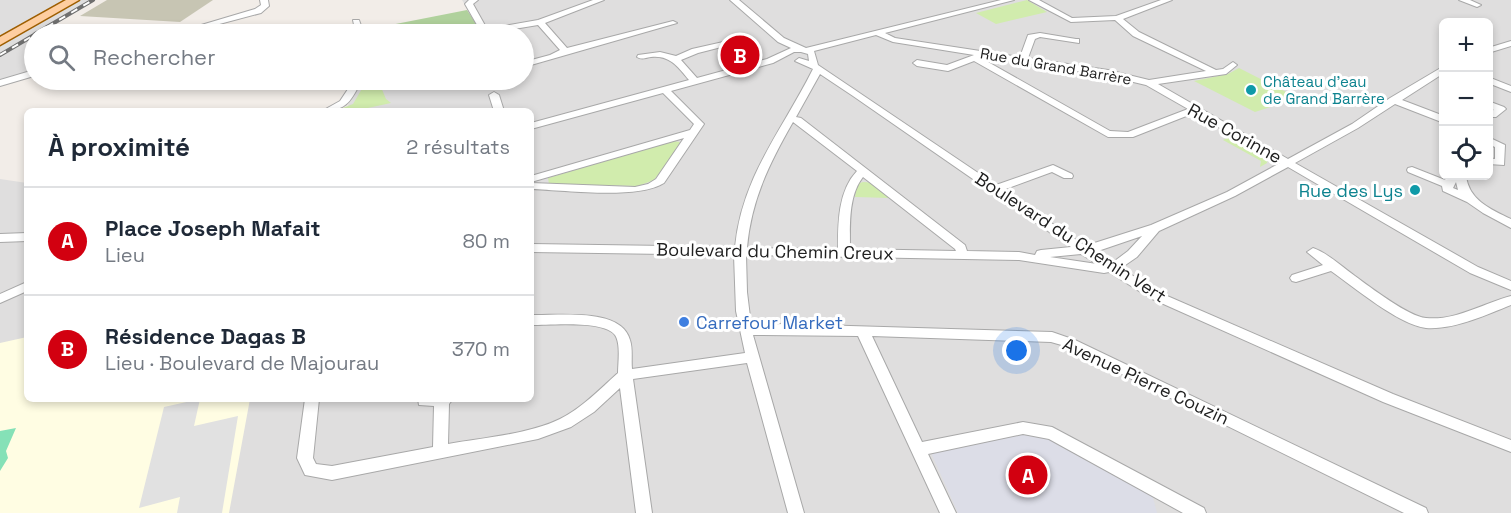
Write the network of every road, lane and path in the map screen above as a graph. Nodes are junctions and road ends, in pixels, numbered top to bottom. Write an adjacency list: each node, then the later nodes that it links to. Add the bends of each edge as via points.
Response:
1 (69, 0): 15 (main road)
2 (74, 0): 16 (main road)
3 (474, 0): 18 (street, via 469,4)
4 (600, 0): 13 (street)
5 (734, 0): 24 (street, Boulevard du Chemin Vert)
6 (1010, 0): 22 (street)
7 (1033, 0): 12 (street, via 1071,20)
8 (1168, 0): 12 (street)
9 (1463, 0): 11 (street)
10 (265, 3): 17 (street, via 253,13)
11 (1478, 4)
12 (1118, 18): 42 (street, via 1136,34)
13 (540, 22): 19 (street); 29 (street)
14 (673, 23): 29 (street)
15 (29, 24)
16 (31, 24)
17 (212, 24)
18 (481, 24)
19 (529, 24)
20 (24, 27): 25 (main road)
21 (24, 28): 25 (main road)
22 (878, 33): 31 (street, Rue du Grand Barrère, via 893,40); 33 (street, via 831,45)
23 (738, 40): 34 (street)
24 (781, 40): 30 (street, Boulevard du Chemin Vert); 33 (street, Boulevard du Chemin Vert)
25 (0, 41)
26 (1076, 41): 35 (street, via 1040,34 1031,38)
27 (1511, 43): 28 (street)
28 (1493, 49)
29 (565, 51): 38 (street)
30 (787, 52): 33 (street); 36 (street); 37 (street, Boulevard du Chemin Vert, via 787,58)
31 (980, 56): 35 (street, Rue du Grand Barrère); 39 (street, via 948,68); 58 (street, via 1108,134 1129,135)
32 (641, 57): 34 (street, via 659,52)
33 (810, 57): 37 (street, Boulevard du Chemin Vert); 45 (street, Boulevard du Chemin Vert); 49 (street)
34 (676, 59): 44 (street)
35 (1023, 59): 48 (street, Rue du Grand Barrère)
36 (770, 61): 37 (street); 44 (street)
37 (796, 61)
38 (534, 62)
39 (917, 63)
40 (1233, 65): 42 (street, Rue du Grand Barrère)
41 (1439, 71): 54 (street)
42 (1216, 73): 48 (street, Rue du Grand Barrère)
43 (24, 76): 47 (street)
44 (695, 82): 52 (street)
45 (838, 82): 49 (street); 75 (street, Boulevard du Chemin Vert)
46 (1493, 82): 50 (street)
47 (0, 83)
48 (1149, 83): 58 (street, Rue Corinne)
49 (810, 84): 60 (street)
50 (1511, 89)
51 (352, 90): 56 (street, via 344,103)
52 (665, 90): 62 (street); 63 (street, via 699,124)
53 (494, 95): 57 (street)
54 (1393, 100): 61 (street); 66 (street)
55 (1493, 106): 59 (street, via 1501,109)
56 (333, 108)
57 (498, 108)
58 (1194, 110): 66 (street, Rue Corinne)
59 (1493, 115)
60 (791, 118): 68 (street); 82 (street, via 756,180)
61 (1439, 118)
62 (534, 125)
63 (693, 132): 70 (street); 74 (street, via 651,188)
64 (1493, 142): 65 (street, via 1500,145)
65 (1495, 161)
66 (1290, 164): 78 (street); 92 (street, Rue Corinne, via 1474,270)
67 (1412, 170): 73 (street)
68 (863, 171): 83 (street, via 856,176 849,196); 85 (street, via 961,248)
69 (1068, 176): 75 (street, via 1053,168)
70 (534, 178)
71 (1455, 180): 73 (street)
72 (1460, 180): 76 (street)
73 (1448, 185): 76 (street, via 1447,189)
74 (534, 186)
75 (995, 189): 86 (street, Boulevard du Chemin Vert)
76 (1469, 199): 77 (street)
77 (1511, 224)
78 (1155, 228): 86 (street); 90 (street)
79 (24, 237): 80 (street)
80 (0, 238)
81 (534, 248): 82 (street, Boulevard du Chemin Creux)
82 (740, 250): 83 (street, Boulevard du Chemin Creux); 97 (street)
83 (844, 252): 85 (street, Boulevard du Chemin Creux)
84 (1313, 252): 89 (street)
85 (962, 254): 87 (street, Boulevard du Chemin Creux)
86 (1091, 254): 87 (street, Boulevard du Chemin Creux); 88 (street, Boulevard du Chemin Creux); 90 (street, Boulevard du Chemin Vert)
87 (1019, 256): 88 (street, Boulevard du Chemin Creux)
88 (1074, 264): 90 (street, Boulevard du Chemin Creux)
89 (1334, 266): 91 (street); 95 (street, via 1424,323 1453,320)
90 (1114, 268): 103 (street, Boulevard du Chemin Vert, via 1154,295 1217,324)
91 (1296, 278)
92 (1511, 286)
93 (24, 287): 94 (street)
94 (0, 299)
95 (1511, 300)
96 (534, 320): 100 (street, via 610,324 624,341)
97 (745, 330): 98 (street, Avenue Pierre Couzin); 99 (street)
98 (863, 332): 104 (street); 110 (street, Avenue Pierre Couzin, via 1052,337)
99 (751, 357): 100 (street); 108 (street)
100 (625, 375): 105 (street, via 566,423 538,434); 107 (street)
101 (312, 402): 105 (street, via 304,458 311,470 332,473)
102 (444, 402): 105 (street)
103 (1511, 446)
104 (920, 448): 106 (street, via 1023,428 1052,433); 109 (street)
105 (440, 452)
106 (1192, 512)
107 (644, 513)
108 (796, 513)
109 (948, 513)
110 (1420, 513)

